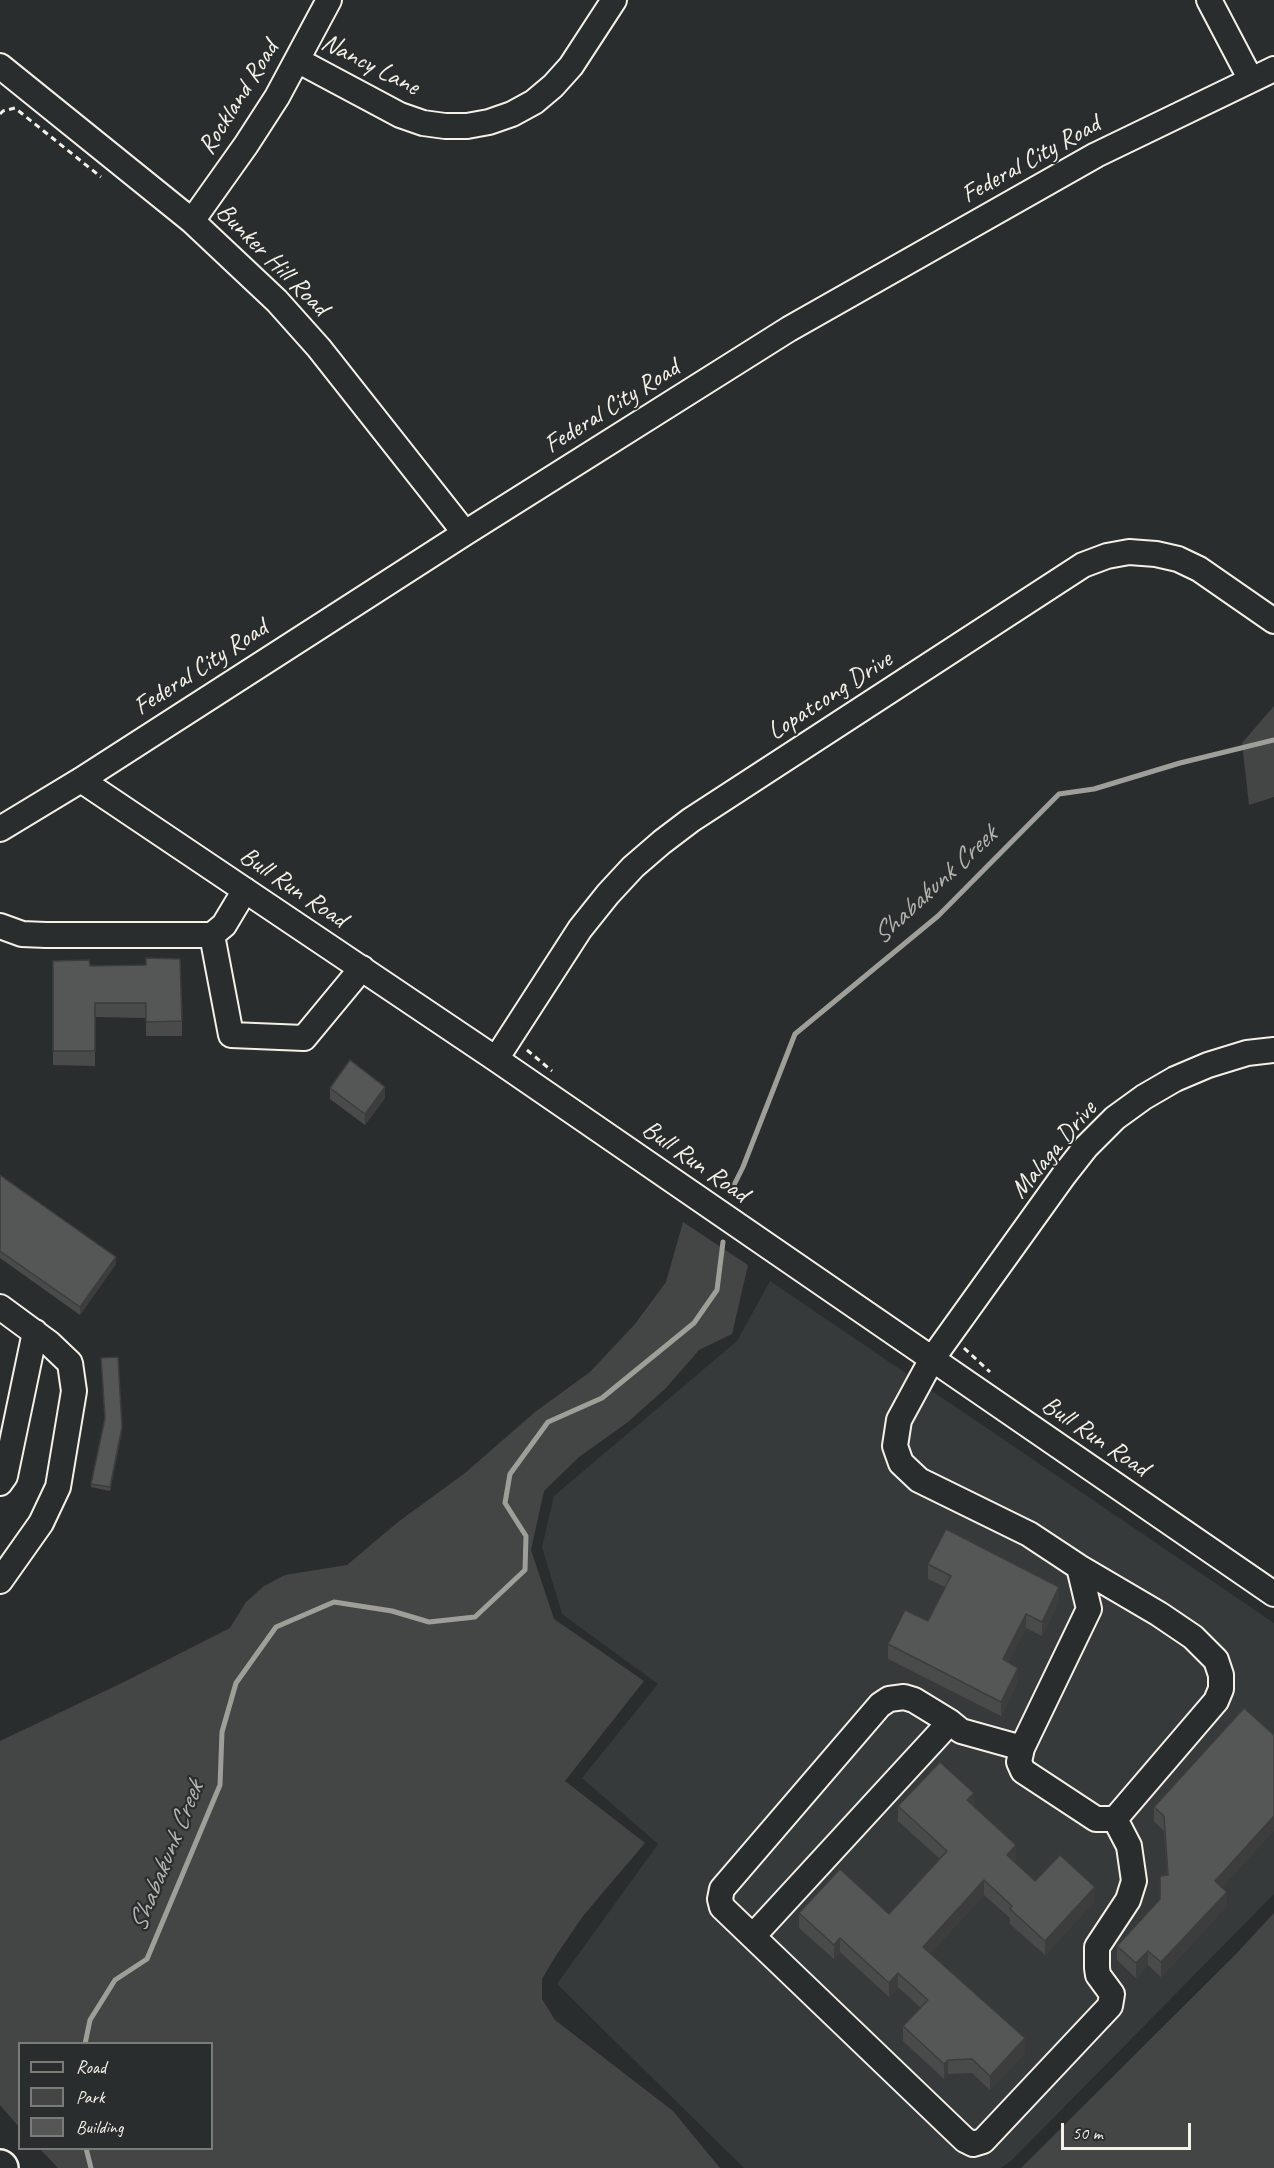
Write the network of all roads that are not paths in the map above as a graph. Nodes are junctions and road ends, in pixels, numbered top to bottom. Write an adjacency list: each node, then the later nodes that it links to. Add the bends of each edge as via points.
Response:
1 (329, 0): 4 (street, Rockland Road)
2 (614, 0): 4 (street, Nancy Lane, via 571,66 553,86 527,106 489,122 445,126 407,118)
3 (1209, 0): 7 (street)
4 (297, 60): 8 (street, Rockland Road, via 246,145)
5 (1, 69): 8 (street, Bunker Hill Road)
6 (1274, 69): 7 (street, Federal City Road)
7 (1251, 80): 9 (street, Federal City Road, via 1096,154 789,329)
8 (192, 221): 9 (street, Bunker Hill Road, via 277,301 319,348)
9 (465, 533): 11 (street, Federal City Road)
10 (1274, 621): 18 (street, Lopatcong Drive, via 1178,559 1129,552 1083,565 662,842 633,867 580,929)
11 (81, 780): 12 (street, Federal City Road); 13 (street, Bull Run Road)
12 (0, 829)
13 (245, 890): 15 (street, via 224,925); 16 (street, Bull Run Road)
14 (0, 926): 15 (street, via 22,934)
15 (212, 935): 16 (street, via 231,1035 304,1038)
16 (362, 968): 18 (street, Bull Run Road)
17 (1274, 1050): 21 (street, Malaga Drive, via 1247,1053 1175,1078 1115,1118 1064,1175)
18 (496, 1059): 21 (street, Bull Run Road)
19 (0, 1308): 20 (street)
20 (35, 1332): 22 (street, via 5,1476); 24 (street, via 70,1363 74,1391 58,1487 41,1523)
21 (932, 1359): 23 (street, Malaga Drive, via 899,1420 895,1446 901,1463 919,1480 1029,1534); 26 (street, Bull Run Road)
22 (0, 1483)
23 (1079, 1567): 25 (street, Malaga Drive); 27 (street)
24 (0, 1581)
25 (1124, 1593): 27 (street); 30 (street, Malaga Drive, via 1193,1637 1216,1660 1221,1689 1216,1701)
26 (1274, 1594)
27 (1089, 1609): 29 (street)
28 (950, 1722): 29 (street, via 961,1731); 31 (street); 31 (street, via 904,1697 880,1705 722,1889 722,1907)
29 (1022, 1748): 30 (street, via 1019,1762 1023,1771 1096,1819)
30 (1115, 1819): 31 (street, via 1129,1846 1134,1881 1128,1900 1097,1947 1098,1974 1112,1994 1110,2006 983,2141 973,2144 965,2140)
31 (754, 1935)

